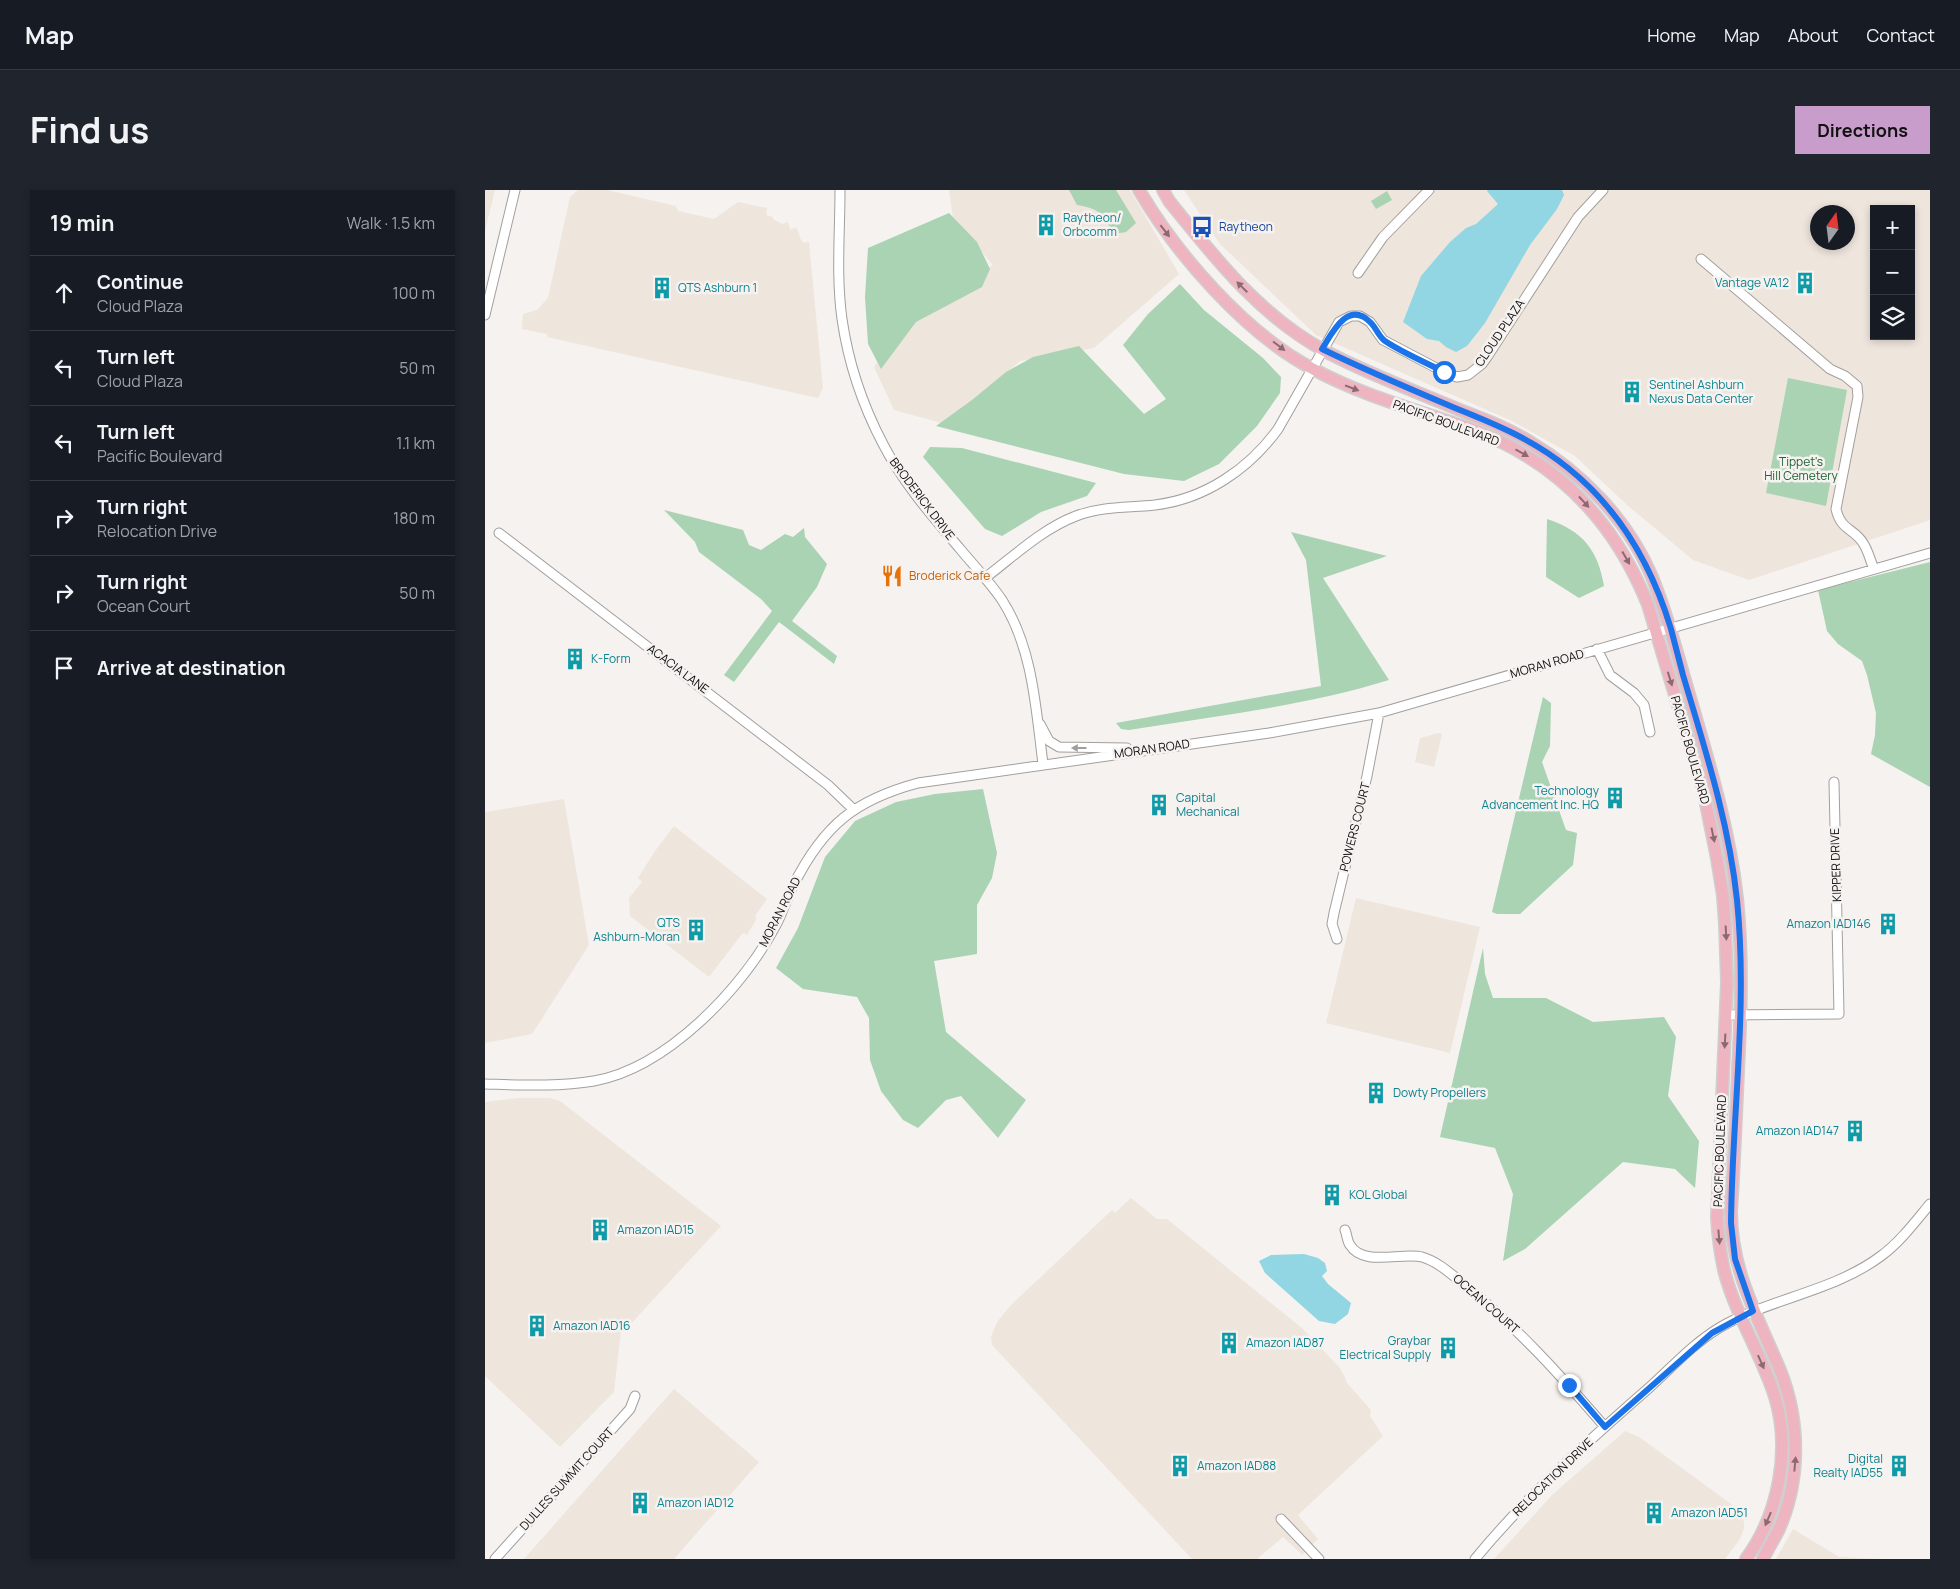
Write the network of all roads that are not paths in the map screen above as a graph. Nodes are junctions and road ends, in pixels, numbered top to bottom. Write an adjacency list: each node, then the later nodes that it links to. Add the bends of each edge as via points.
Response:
1 (515, 190): 9 (street)
2 (840, 190): 15 (street, BRODERICK DRIVE, via 842,319 862,396 897,468)
3 (1139, 190): 11 (main road, PACIFIC BOULEVARD, one-way to 11, via 1163,229 1232,308 1283,350)
4 (1163, 190): 10 (main road, PACIFIC BOULEVARD, one-way to 4, via 1260,304 1173,206)
5 (1429, 190): 8 (street, via 1383,237)
6 (1603, 190): 10 (street, CLOUD PLAZA, via 1577,217 1487,357 1468,376 1457,377 1444,372 1383,340 1370,322 1360,316 1339,322)
7 (1701, 259): 14 (street, via 1823,363 1857,386 1858,397 1836,509 1844,526 1862,541)
8 (1358, 273)
9 (485, 315)
10 (1322, 349): 11 (street); 16 (main road, PACIFIC BOULEVARD, via 1517,434 1569,469 1607,506 1627,533 1651,575)
11 (1311, 368): 15 (street, via 1288,413 1267,444 1231,475 1183,499 1157,505 1103,509 1077,516 1040,536); 17 (main road, PACIFIC BOULEVARD, one-way to 17, via 1345,386 1489,437 1553,473 1582,499 1611,534 1641,586)
12 (499, 533): 25 (street, ACACIA LANE, via 828,785)
13 (1930, 553): 14 (street, MORAN ROAD)
14 (1874, 569): 16 (street, MORAN ROAD)
15 (985, 578): 20 (street, BRODERICK DRIVE, via 1002,601 1021,640)
16 (1671, 628): 17 (street, MORAN ROAD); 28 (main road, PACIFIC BOULEVARD, via 1730,848 1739,930)
17 (1656, 632): 18 (street, MORAN ROAD); 27 (main road, PACIFIC BOULEVARD, one-way to 27, via 1703,789 1717,859 1725,924)
18 (1597, 650): 19 (street, MORAN ROAD); 21 (street, via 1610,675 1644,705)
19 (1379, 713): 22 (street, MORAN ROAD, via 1278,732); 26 (street, POWERS COURT, via 1334,913 1332,924)
20 (1037, 717): 22 (street, one-way to 20, via 1062,748 1050,743); 23 (street, BRODERICK DRIVE)
21 (1650, 732)
22 (1162, 748): 23 (street, MORAN ROAD)
23 (1043, 764): 25 (street, MORAN ROAD, via 918,783 875,797)
24 (1834, 782): 28 (street, KIPPER DRIVE, via 1839,1014)
25 (853, 810): 29 (street, MORAN ROAD, via 831,829 810,855 773,930 743,976 690,1030 653,1058 596,1081)
26 (1337, 939)
27 (1726, 1015): 28 (street, KIPPER DRIVE); 33 (main road, PACIFIC BOULEVARD, one-way to 33, via 1718,1238 1724,1270)
28 (1740, 1016): 32 (main road, PACIFIC BOULEVARD, via 1731,1223 1735,1259)
29 (485, 1084)
30 (1930, 1204): 32 (street, RELOCATION DRIVE, via 1895,1245 1863,1268)
31 (1345, 1230): 35 (street, OCEAN COURT, via 1350,1245 1365,1254 1388,1258 1422,1257 1439,1264 1529,1342)
32 (1753, 1311): 33 (street, RELOCATION DRIVE); 41 (main road, PACIFIC BOULEVARD, one-way to 32, via 1779,1529 1790,1497 1795,1436 1793,1413 1781,1372)
33 (1741, 1317): 35 (street, RELOCATION DRIVE, via 1699,1344); 40 (main road, PACIFIC BOULEVARD, one-way to 40, via 1775,1397 1782,1451 1773,1505 1761,1535)
34 (635, 1396): 37 (street, DULLES SUMMIT COURT, via 630,1409)
35 (1605, 1427): 39 (street, RELOCATION DRIVE, via 1521,1507)
36 (1281, 1519): 38 (street)
37 (495, 1559)
38 (1319, 1559)
39 (1475, 1559)
40 (1746, 1559)
41 (1763, 1559)

